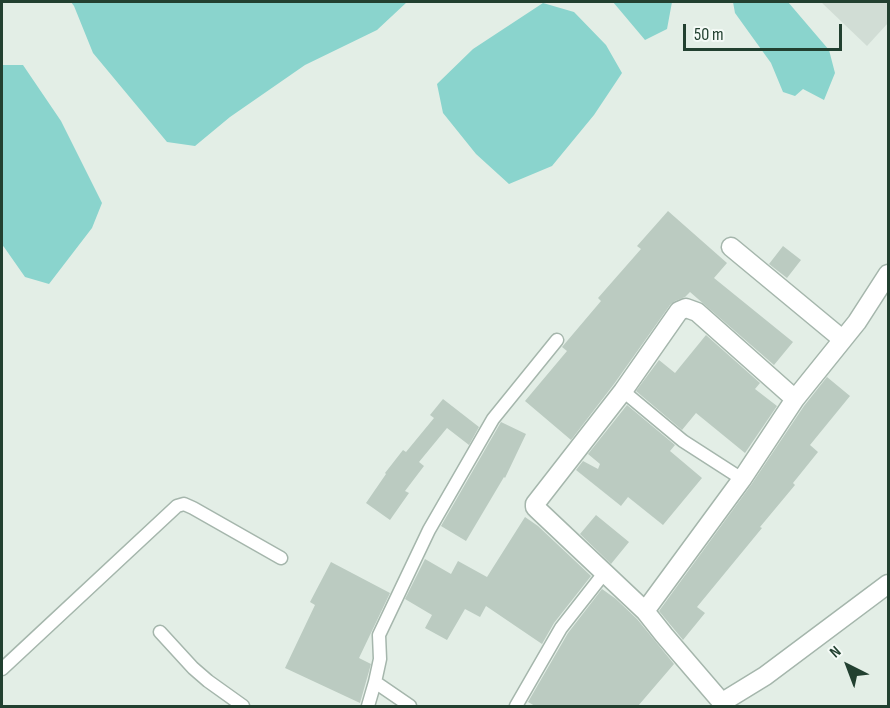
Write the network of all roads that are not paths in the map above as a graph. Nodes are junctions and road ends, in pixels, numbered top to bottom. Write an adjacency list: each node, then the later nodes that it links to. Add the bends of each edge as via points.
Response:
1 (731, 247): 3 (street)
2 (888, 274): 3 (street)
3 (842, 339): 6 (street)
4 (557, 340): 14 (lane, via 493,419 429,531 379,635 380,659)
5 (623, 391): 6 (street, via 679,311 686,308 697,312); 7 (lane, via 683,441); 9 (street, via 534,507)
6 (795, 399): 7 (street)
7 (742, 479): 11 (street)
8 (281, 558): 13 (lane, via 193,508 177,506)
9 (605, 572): 11 (street); 19 (lane, via 561,628)
10 (888, 584): 15 (street)
11 (645, 611): 15 (street)
12 (160, 632): 16 (lane, via 193,668)
13 (2, 669)
14 (375, 682): 17 (lane); 18 (lane)
15 (722, 705)
16 (243, 706)
17 (368, 706)
18 (410, 706)
19 (516, 706)

